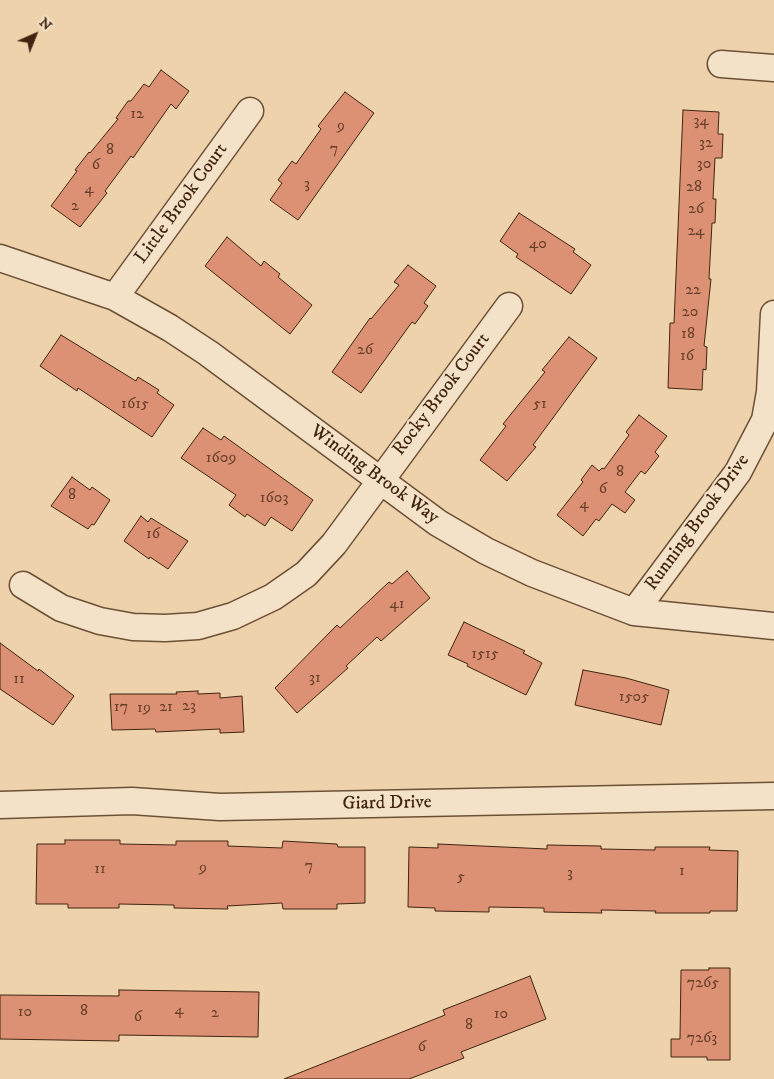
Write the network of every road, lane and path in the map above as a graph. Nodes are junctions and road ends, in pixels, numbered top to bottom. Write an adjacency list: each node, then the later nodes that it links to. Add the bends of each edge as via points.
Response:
1 (721, 64): 2 (street)
2 (774, 68)
3 (250, 112): 5 (street, Little Brook Court)
4 (0, 258): 5 (street, Winding Brook Way)
5 (115, 297): 8 (street, Winding Brook Way, via 208,353)
6 (509, 306): 8 (street, Rocky Brook Court)
7 (774, 314): 10 (street, Running Brook Drive, via 770,392 765,420 738,472)
8 (380, 480): 9 (street, Rocky Brook Court, via 334,544 306,574 273,597 233,616 198,626 133,627 100,621 61,608); 10 (street, Winding Brook Way, via 438,523 486,551 532,573)
9 (23, 584)
10 (634, 612): 11 (street, Winding Brook Way)
11 (774, 626)
12 (774, 796): 13 (street, Giard Drive, via 220,807 132,801)
13 (0, 805)

